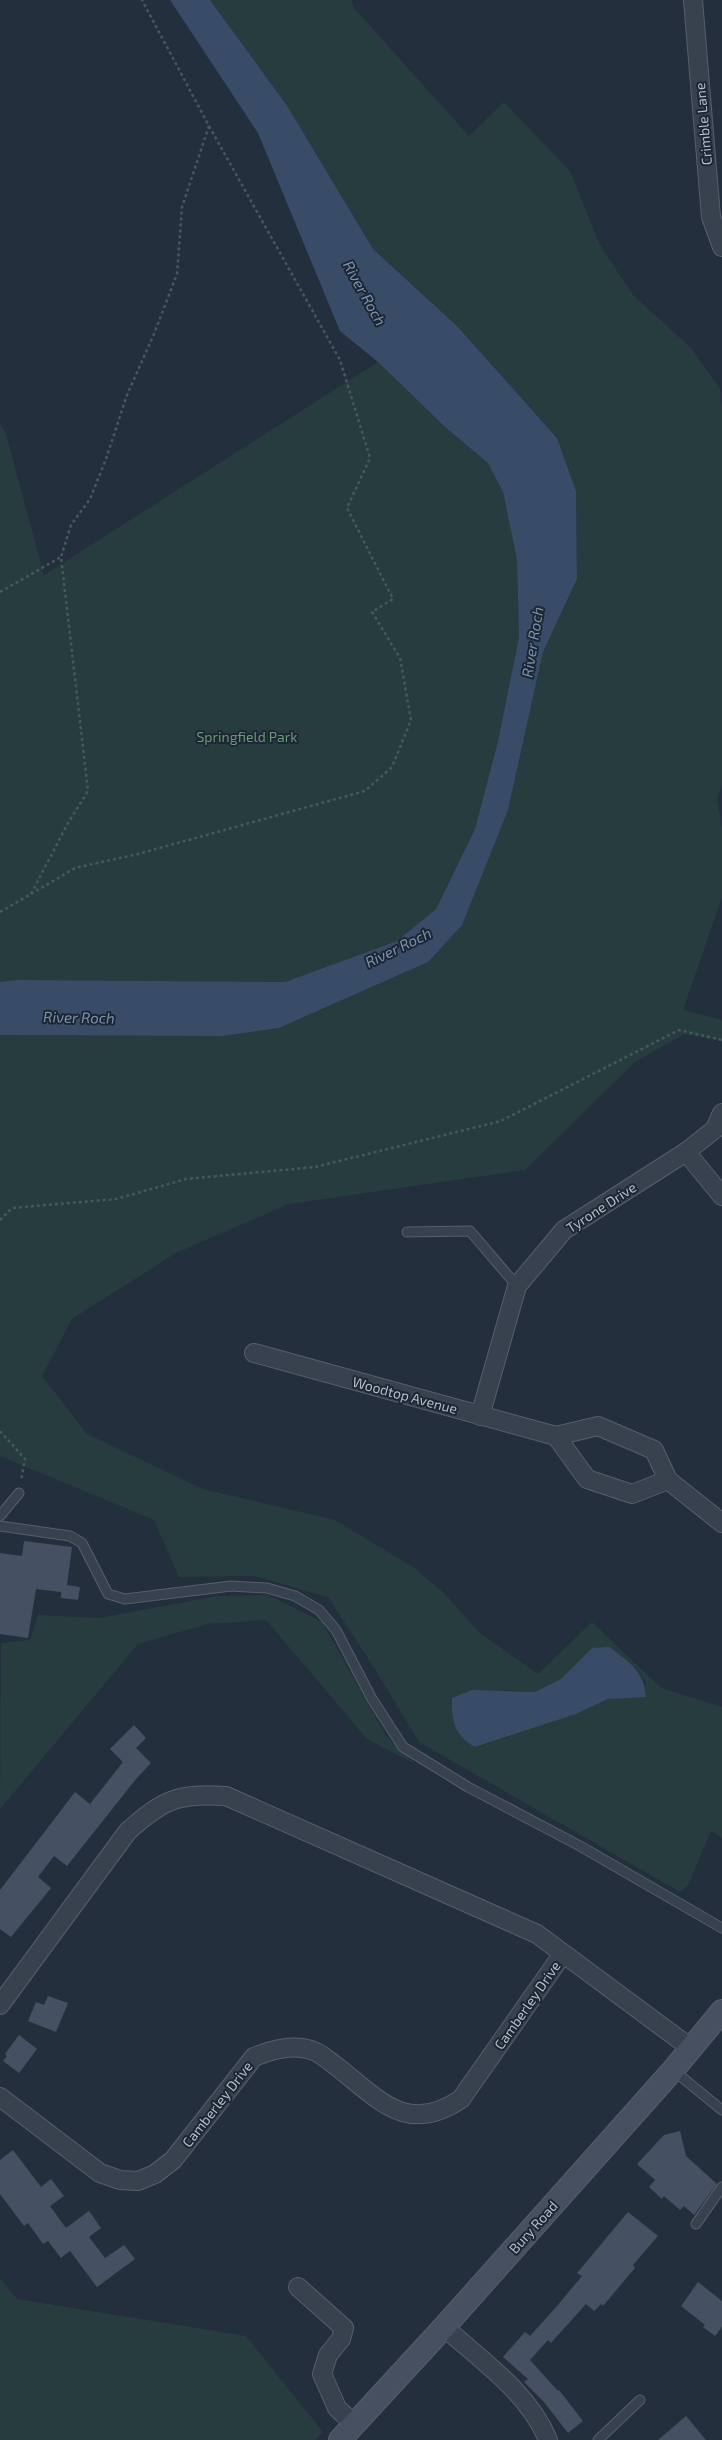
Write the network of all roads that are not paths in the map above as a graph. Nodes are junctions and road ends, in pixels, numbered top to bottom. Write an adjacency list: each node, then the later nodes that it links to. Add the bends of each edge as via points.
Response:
1 (693, 0): 2 (street, Crimble Lane, via 711,217)
2 (722, 247)
3 (722, 1113): 4 (street, Tyrone Drive, via 714,1129)
4 (686, 1152): 5 (street); 7 (street, Tyrone Drive, via 564,1230)
5 (722, 1196)
6 (407, 1232): 7 (lane, via 470,1231)
7 (517, 1286): 9 (street, Tyrone Drive)
8 (254, 1353): 9 (street, Woodtop Avenue)
9 (480, 1416): 10 (street, Woodtop Avenue)
10 (556, 1436): 11 (street, Woodtop Avenue, via 598,1426 654,1450); 11 (street, via 587,1479 632,1494)
11 (668, 1480): 14 (street, Woodtop Avenue)
12 (19, 1493): 13 (lane)
13 (0, 1516)
14 (722, 1522)
15 (0, 1526): 16 (lane, via 70,1536 82,1543 108,1594 125,1599 231,1586 267,1588 295,1596 318,1610 336,1630 372,1699 403,1747 468,1787 580,1846)
16 (722, 1928)
17 (562, 1955): 18 (street, Camberley Drive, via 537,1934 226,1796 200,1794 175,1798 153,1809 128,1831); 20 (street, Camberley Drive); 22 (street, Camberley Drive, via 461,2099 445,2110 425,2115 408,2115 392,2109 316,2052 293,2047 273,2049 254,2057 173,2160 155,2174 138,2181 100,2173)
18 (0, 2005)
19 (722, 2011): 20 (main road, Bury Road)
20 (692, 2048): 21 (main road, Bury Road)
21 (673, 2070): 23 (lane); 27 (main road, Bury Road)
22 (0, 2096)
23 (722, 2110)
24 (722, 2187): 25 (lane)
25 (696, 2224)
26 (298, 2287): 29 (street, via 344,2328 341,2339 328,2356 322,2374)
27 (444, 2327): 29 (main road, Bury Road); 30 (street, via 505,2380 533,2412)
28 (640, 2400): 31 (lane)
29 (348, 2432)
30 (548, 2440)
31 (598, 2440)

